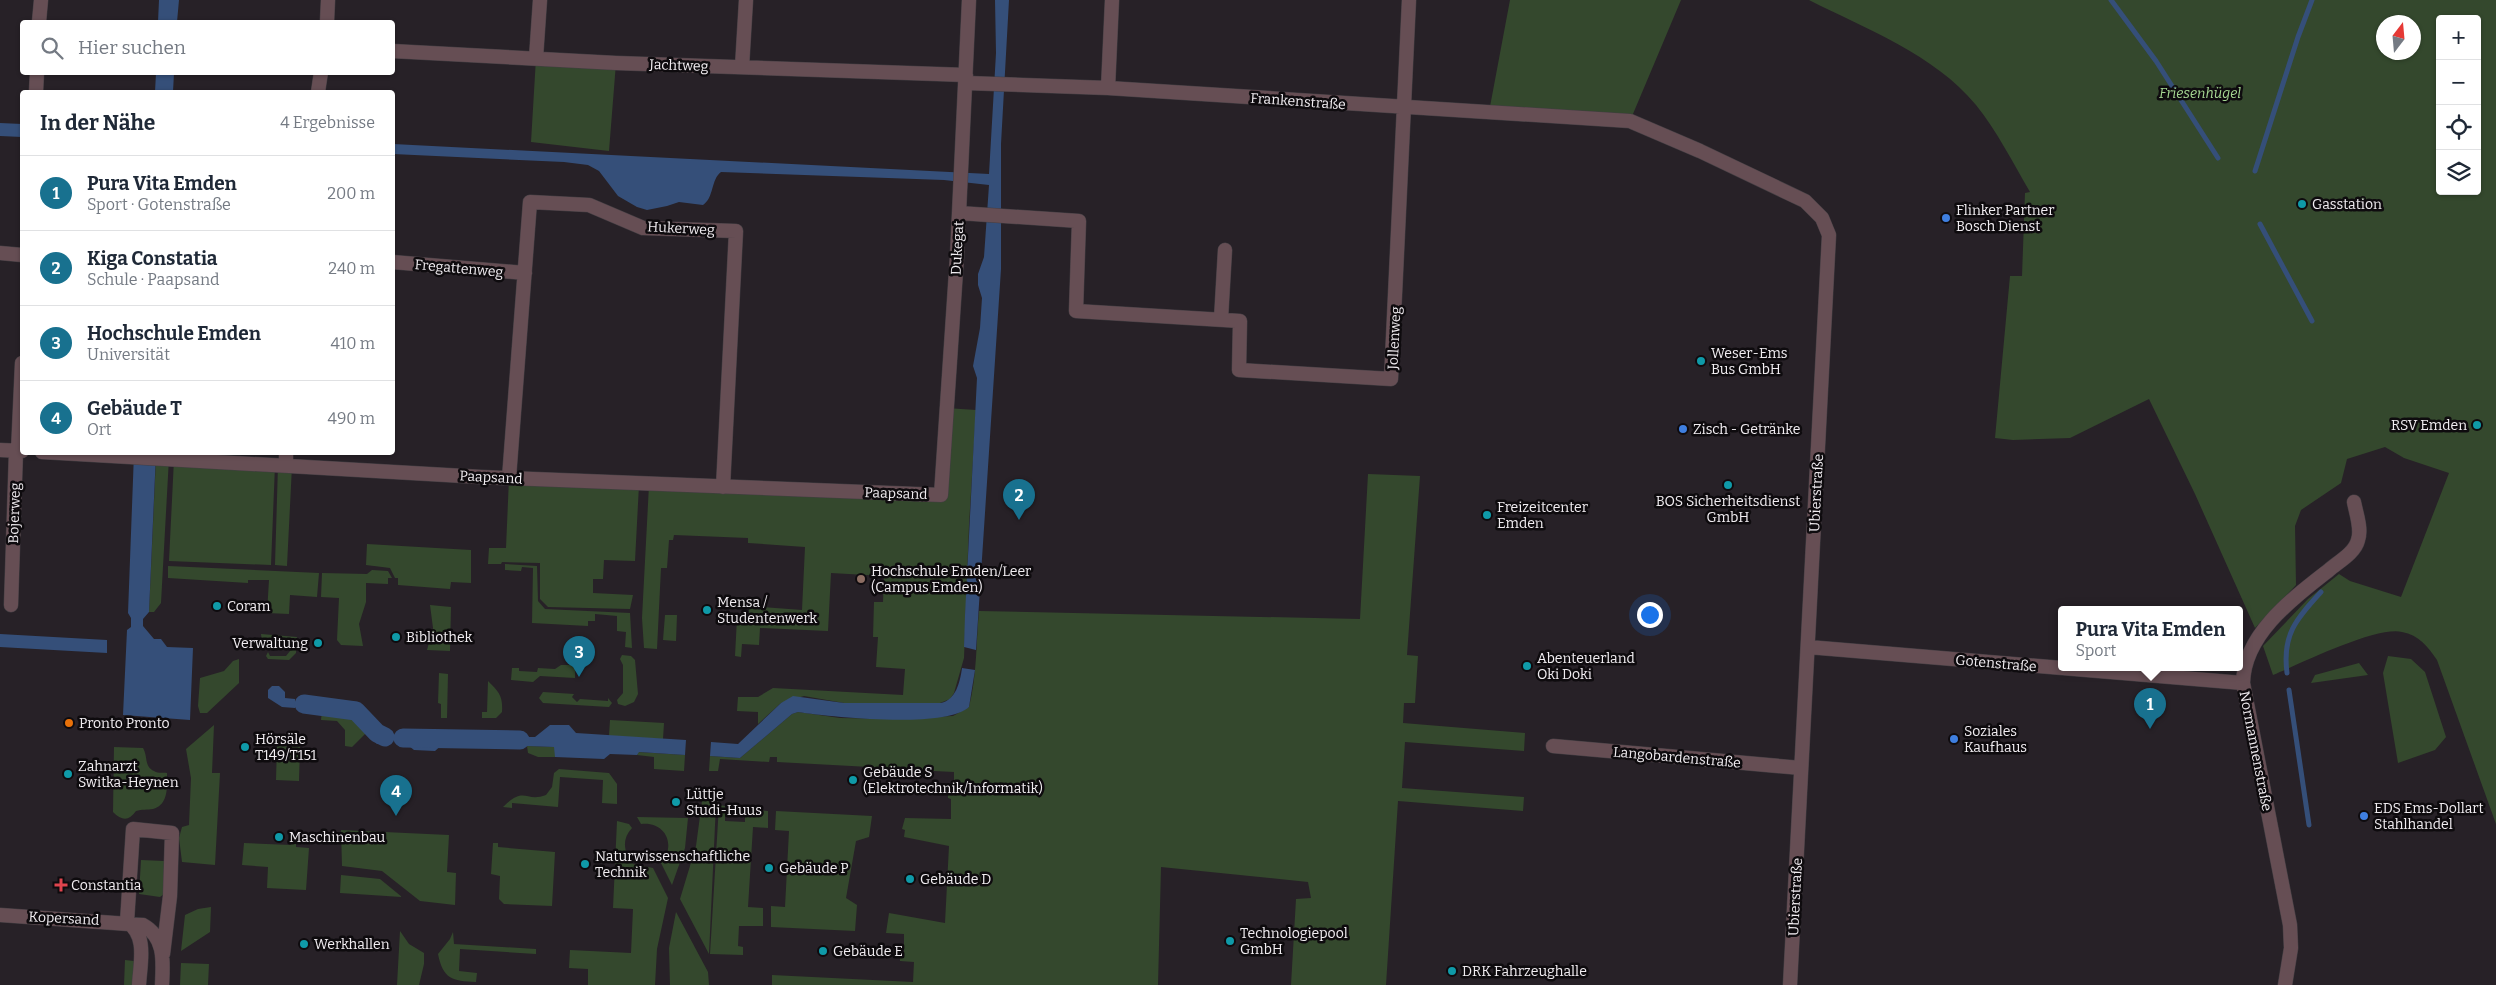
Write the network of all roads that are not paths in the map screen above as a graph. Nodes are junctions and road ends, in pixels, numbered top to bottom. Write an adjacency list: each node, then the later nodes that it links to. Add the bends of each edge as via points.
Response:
1 (41, 0): 8 (street)
2 (328, 0): 9 (street)
3 (540, 0): 11 (street)
4 (746, 0): 12 (street)
5 (969, 0): 15 (street, Dukegat)
6 (1112, 0): 16 (street)
7 (1409, 0): 19 (street)
8 (39, 20)
9 (327, 20)
10 (395, 51): 11 (street, Jachtweg)
11 (536, 58): 12 (street, Jachtweg)
12 (742, 67): 15 (street, Jachtweg)
13 (37, 75): 17 (street)
14 (321, 75): 18 (street)
15 (966, 79): 16 (street, Frankenstraße, via 989,84); 21 (street, Dukegat)
16 (1108, 88): 19 (street, Frankenstraße)
17 (36, 90)
18 (318, 90)
19 (1405, 107): 20 (street, Frankenstraße); 27 (street, Jollenweg, via 1391,379 1239,370 1240,321)
20 (1630, 121): 38 (street, Ubierstraße, via 1700,150 1805,201 1828,227)
21 (959, 213): 27 (street, Jollenweg, via 1079,221 1076,311); 35 (street, Dukegat)
22 (1225, 250): 27 (street)
23 (0, 253): 24 (street)
24 (20, 255)
25 (395, 262): 26 (street, Fregattenweg)
26 (525, 273): 33 (street, Hukerweg); 34 (street, Hukerweg, via 530,202 588,205 643,228 736,230)
27 (1220, 319)
28 (20, 422): 30 (street, Bojerweg)
29 (0, 450): 30 (street)
30 (19, 451): 37 (street, Bojerweg)
31 (95, 455): 32 (street, Paapsand)
32 (286, 459): 33 (street, Paapsand)
33 (509, 478): 34 (street, Paapsand)
34 (723, 487): 35 (street, Paapsand)
35 (941, 495)
36 (2354, 502): 41 (street, Normannenstraße, via 2360,538 2357,544 2300,593 2259,636 2248,652)
37 (11, 605)
38 (1808, 648): 39 (street, Gotenstraße); 43 (street, Ubierstraße)
39 (2058, 668)
40 (2094, 671): 41 (street, Gotenstraße)
41 (2243, 683): 50 (street, Normannenstraße, via 2290,925 2291,948)
42 (1553, 746): 43 (street, Langobardenstraße)
43 (1801, 768): 49 (street, Ubierstraße)
44 (0, 915): 45 (street, Kopersand)
45 (127, 922): 46 (street, Kopersand, via 143,925 154,932); 46 (street, via 133,829 172,833 170,896); 47 (street, via 140,938)
46 (163, 954): 48 (street)
47 (140, 985)
48 (162, 985)
49 (1790, 985)
50 (2285, 985)

